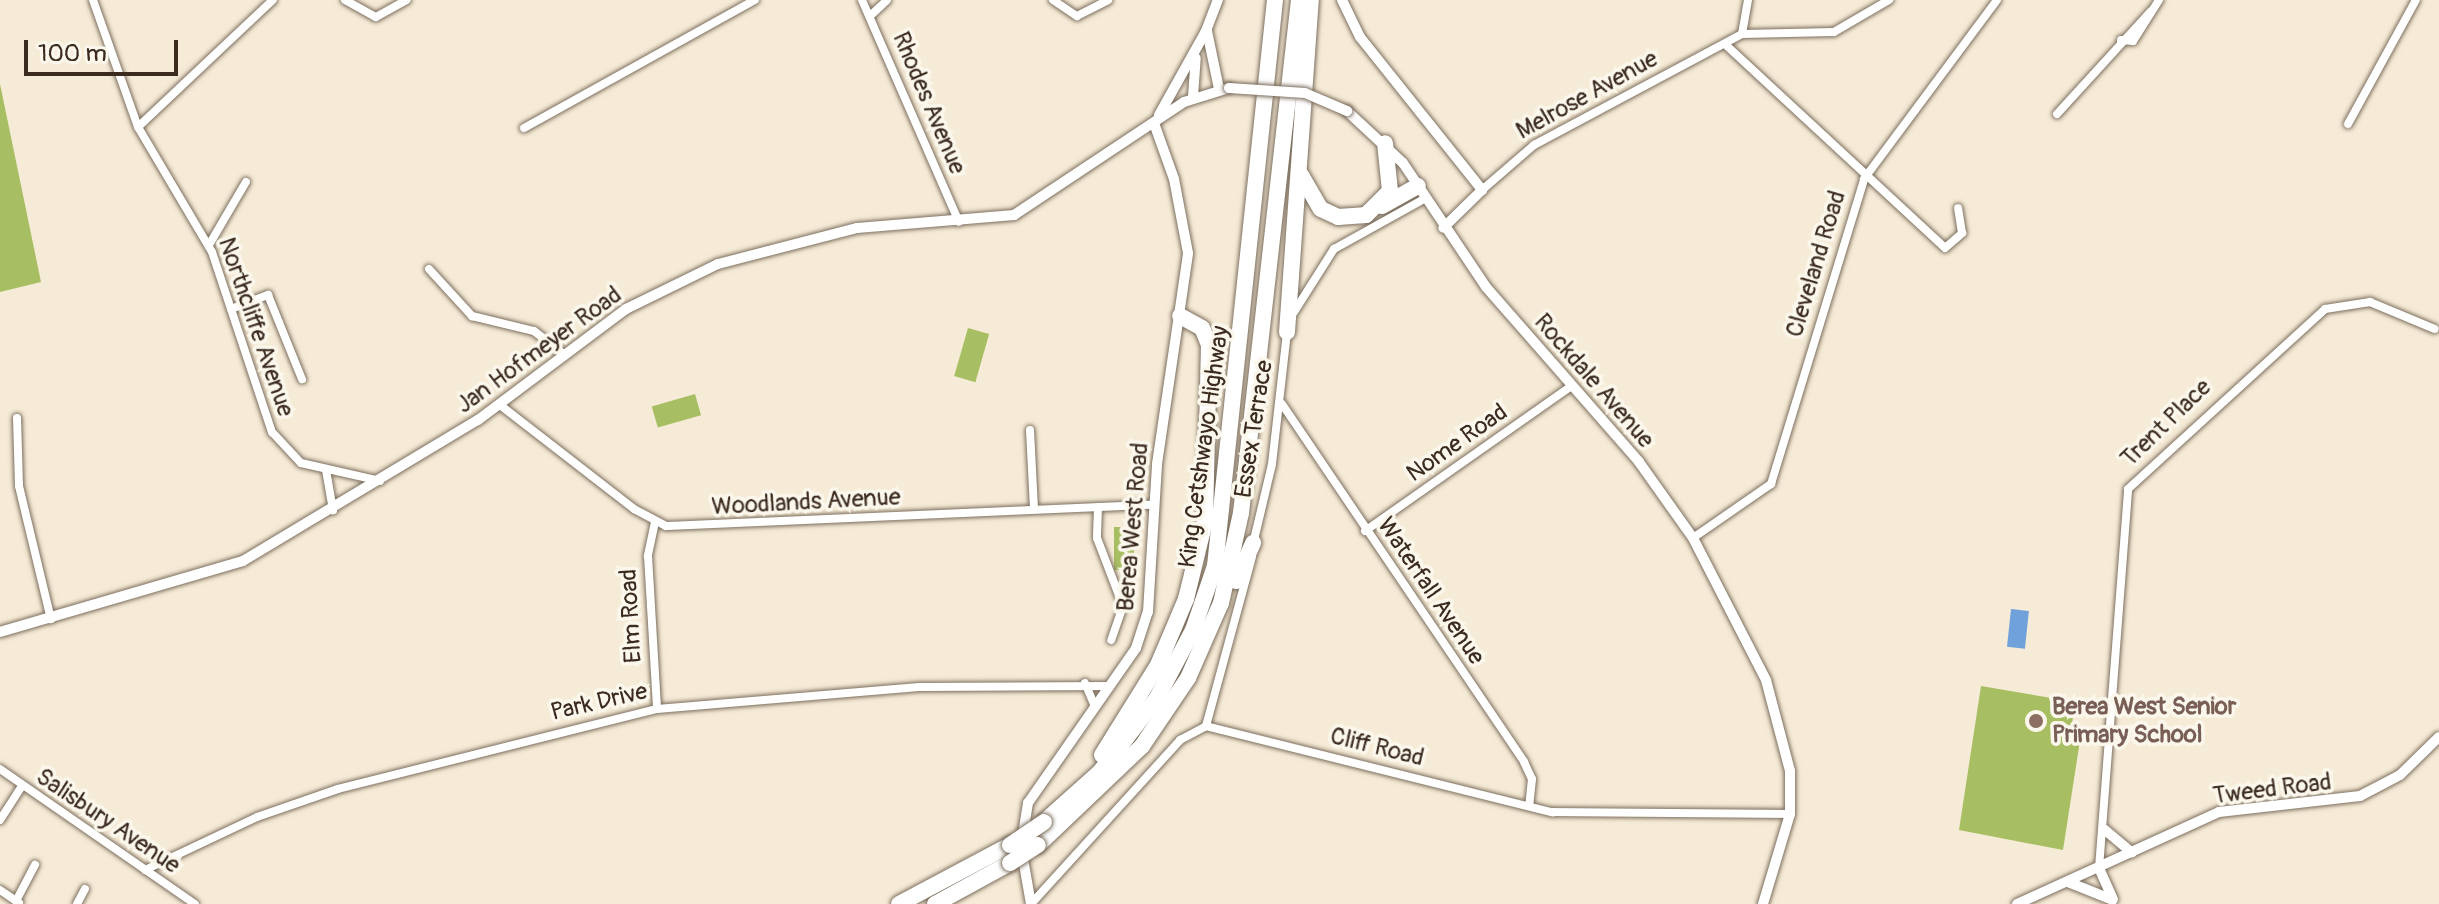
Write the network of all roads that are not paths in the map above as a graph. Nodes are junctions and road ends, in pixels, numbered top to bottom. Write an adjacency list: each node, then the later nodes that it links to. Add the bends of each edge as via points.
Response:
1 (93, 0): 29 (street, Northcliffe Avenue)
2 (273, 0): 29 (street)
3 (345, 0): 4 (street, via 376,17)
4 (407, 0)
5 (755, 0): 30 (street)
6 (862, 0): 20 (street, Rhodes Avenue)
7 (887, 0): 20 (street)
8 (1053, 0): 9 (street, via 1077,16)
9 (1108, 0)
10 (1218, 0): 21 (street)
11 (1275, 0): 77 (highway, King Cetshwayo Highway, via 1215,566 1193,630 1157,698 1111,759)
12 (1299, 0): 73 (highway, King Cetshwayo Highway, via 1233,558 1188,678)
13 (1311, 0): 32 (highway)
14 (1342, 0): 35 (street, via 1360,37)
15 (1748, 0): 22 (street)
16 (1889, 0): 22 (street, via 1834,32)
17 (1997, 0): 33 (street, Cleveland Road)
18 (2159, 0): 26 (street, via 2133,41 2121,40)
19 (2416, 0): 28 (street)
20 (870, 16): 39 (street, Rhodes Avenue)
21 (1207, 29): 24 (street); 25 (street); 27 (street)
22 (1742, 34): 23 (street, Melrose Avenue)
23 (1727, 46): 33 (street); 35 (street, Melrose Avenue, via 1554,133)
24 (1224, 88): 25 (street, Rockdale Avenue); 31 (street, Rockdale Avenue, bridge, via 1305,93 1347,111)
25 (1193, 97): 27 (street, Rockdale Avenue)
26 (2057, 114)
27 (1154, 123): 39 (street, Jan Hofmeyer Road, via 1028,209); 44 (street, Berea West Road, via 1185,223)
28 (2348, 124)
29 (138, 127): 41 (street, Northcliffe Avenue)
30 (524, 128)
31 (1385, 143): 36 (street, Rockdale Avenue); 37 (highway, via 1392,175)
32 (1299, 170): 37 (highway, via 1309,195 1329,214 1354,218); 46 (highway)
33 (1864, 179): 38 (street, via 1945,248 1962,233); 62 (street, Cleveland Road, via 1771,484)
34 (246, 182): 41 (street)
35 (1482, 190): 40 (street, Melrose Avenue)
36 (1422, 192): 37 (highway); 40 (street, Rockdale Avenue); 46 (street, Essex Terrace, via 1334,249 1306,285)
37 (1380, 206)
38 (1958, 208)
39 (959, 223): 47 (street, Jan Hofmeyer Road, via 857,228 743,255 651,295)
40 (1443, 228): 49 (street, Rockdale Avenue)
41 (209, 245): 43 (street, Northcliffe Avenue)
42 (429, 269): 47 (street, via 472,316 534,331)
43 (231, 309): 48 (street, via 268,295); 54 (street, Northcliffe Avenue, via 272,432 295,459)
44 (1180, 316): 56 (street, Berea West Road); 77 (highway, via 1202,328 1209,345 1199,551 1146,690)
45 (2435, 329): 80 (street, Trent Place, via 2370,302 2325,309 2128,489)
46 (1287, 332): 50 (street, Essex Terrace)
47 (565, 355): 51 (street, Jan Hofmeyer Road)
48 (302, 379)
49 (1570, 387): 61 (street, Nome Road); 62 (street, Rockdale Avenue, via 1639,462)
50 (1281, 402): 61 (street, Waterfall Avenue); 63 (street, Essex Terrace)
51 (500, 405): 55 (street, Jan Hofmeyer Road); 60 (street)
52 (17, 418): 64 (street, via 19,486)
53 (1030, 430): 58 (street)
54 (326, 470): 55 (street, Northcliffe Avenue); 59 (street)
55 (381, 481): 59 (street, Jan Hofmeyer Road)
56 (1153, 505): 57 (street, Woodlands Avenue); 68 (street, Berea West Road, via 1146,623)
57 (1098, 507): 58 (street, Woodlands Avenue); 66 (street, via 1097,538 1123,606)
58 (1034, 509): 60 (street, Woodlands Avenue, via 716,528)
59 (333, 511): 64 (street, Jan Hofmeyer Road, via 214,573)
60 (655, 522): 70 (street, Elm Road, via 648,556)
61 (1365, 531): 76 (street, Waterfall Avenue, via 1528,769)
62 (1693, 538): 78 (street, Rockdale Avenue, via 1778,711)
63 (1253, 543): 71 (street, Essex Terrace); 73 (highway, via 1196,676)
64 (51, 619): 65 (street, Jan Hofmeyer Road)
65 (0, 632)
66 (1111, 640)
67 (1085, 683): 68 (street, Park Drive); 69 (street); 70 (street, Park Drive, via 919,687)
68 (1110, 686): 69 (street, Berea West Road)
69 (1095, 706): 94 (street, Berea West Road, via 1025,812 1021,847)
70 (657, 709): 84 (street, Park Drive, via 338,789 257,817)
71 (1206, 726): 76 (street, Cliff Road); 94 (street, via 1180,740)
72 (2439, 737): 81 (street, Tweed Road, via 2400,775 2360,796 2219,812)
73 (1142, 746): 93 (highway, King Cetshwayo Highway, bridge, via 1038,845)
74 (0, 769): 75 (street, Salisbury Avenue)
75 (22, 786): 79 (street); 84 (street, Salisbury Avenue)
76 (1529, 806): 78 (street, Cliff Road, via 1568,813)
77 (1062, 807): 92 (highway, King Cetshwayo Highway, bridge, via 1010,845)
78 (1790, 814): 95 (street, Rockdale Avenue)
79 (0, 820)
80 (2105, 830): 81 (street); 83 (street, Trent Place)
81 (2132, 853): 83 (street, Tweed Road)
82 (35, 865): 88 (street)
83 (2099, 868): 85 (street); 89 (street)
84 (145, 870): 91 (street, Salisbury Avenue)
85 (2066, 882): 89 (street); 96 (street)
86 (85, 889): 90 (street)
87 (0, 890): 88 (street)
88 (18, 902)
89 (2114, 902)
90 (77, 904)
91 (195, 904)
92 (899, 904)
93 (935, 904)
94 (1031, 904)
95 (1763, 904)
96 (2017, 904)

